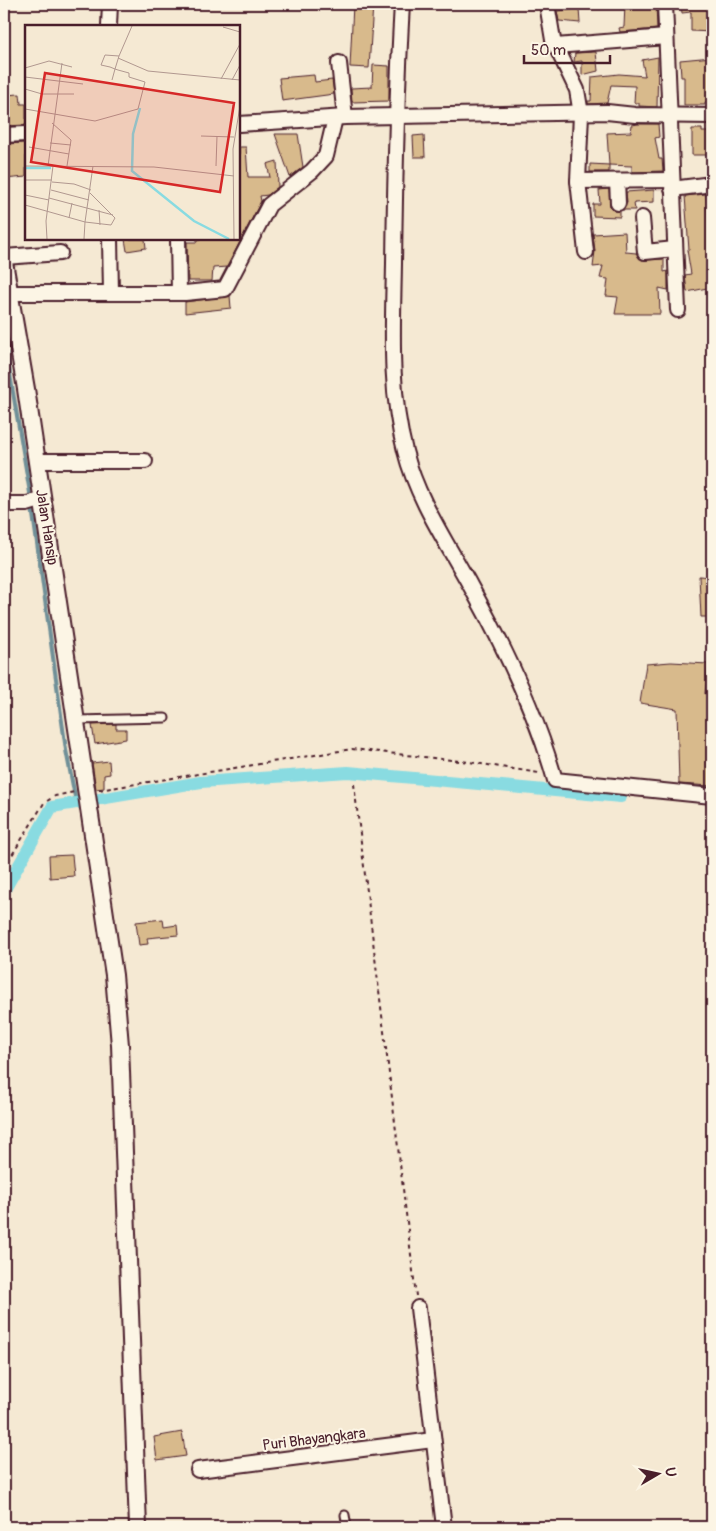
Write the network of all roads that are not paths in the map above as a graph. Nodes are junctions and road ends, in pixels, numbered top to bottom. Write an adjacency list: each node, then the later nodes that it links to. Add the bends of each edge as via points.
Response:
1 (110, 4): 5 (street)
2 (402, 4): 11 (street)
3 (547, 4): 7 (street)
4 (666, 4): 6 (street)
5 (109, 25)
6 (666, 37): 7 (street); 10 (street)
7 (556, 46): 9 (street, via 577,90)
8 (339, 64): 13 (street)
9 (581, 114): 10 (street); 11 (street); 17 (street)
10 (669, 114): 12 (street); 20 (street)
11 (395, 116): 13 (street); 40 (street, via 393,361 405,452 424,503 517,677 560,781)
12 (712, 116)
13 (340, 118): 14 (street); 32 (street, via 326,156 268,205 227,288)
14 (240, 124)
15 (25, 134): 16 (street)
16 (4, 135)
17 (578, 181): 18 (street); 26 (street)
18 (617, 181): 20 (street); 21 (street)
19 (712, 184): 20 (street)
20 (672, 185): 25 (street)
21 (618, 203)
22 (642, 218): 25 (street, via 645,252)
23 (110, 240): 30 (street)
24 (178, 240): 32 (street)
25 (675, 248): 33 (street)
26 (586, 252)
27 (60, 253): 28 (street)
28 (4, 257)
29 (4, 262): 31 (street, Jalan Hansip)
30 (111, 292): 31 (street); 32 (street)
31 (10, 293): 34 (street, Jalan Hansip)
32 (178, 293)
33 (678, 310)
34 (37, 461): 35 (street); 36 (street, Jalan Hansip)
35 (145, 461)
36 (36, 501): 37 (street); 39 (street, Jalan Hansip)
37 (4, 504)
38 (165, 718): 39 (lane)
39 (76, 720): 45 (street, Jalan Hansip, via 114,975 120,1045)
40 (712, 796)
41 (418, 1308): 42 (street)
42 (433, 1440): 43 (street, Puri Bhayangkara); 47 (street)
43 (198, 1470)
44 (345, 1515): 46 (lane)
45 (138, 1527)
46 (347, 1527)
47 (444, 1527)

